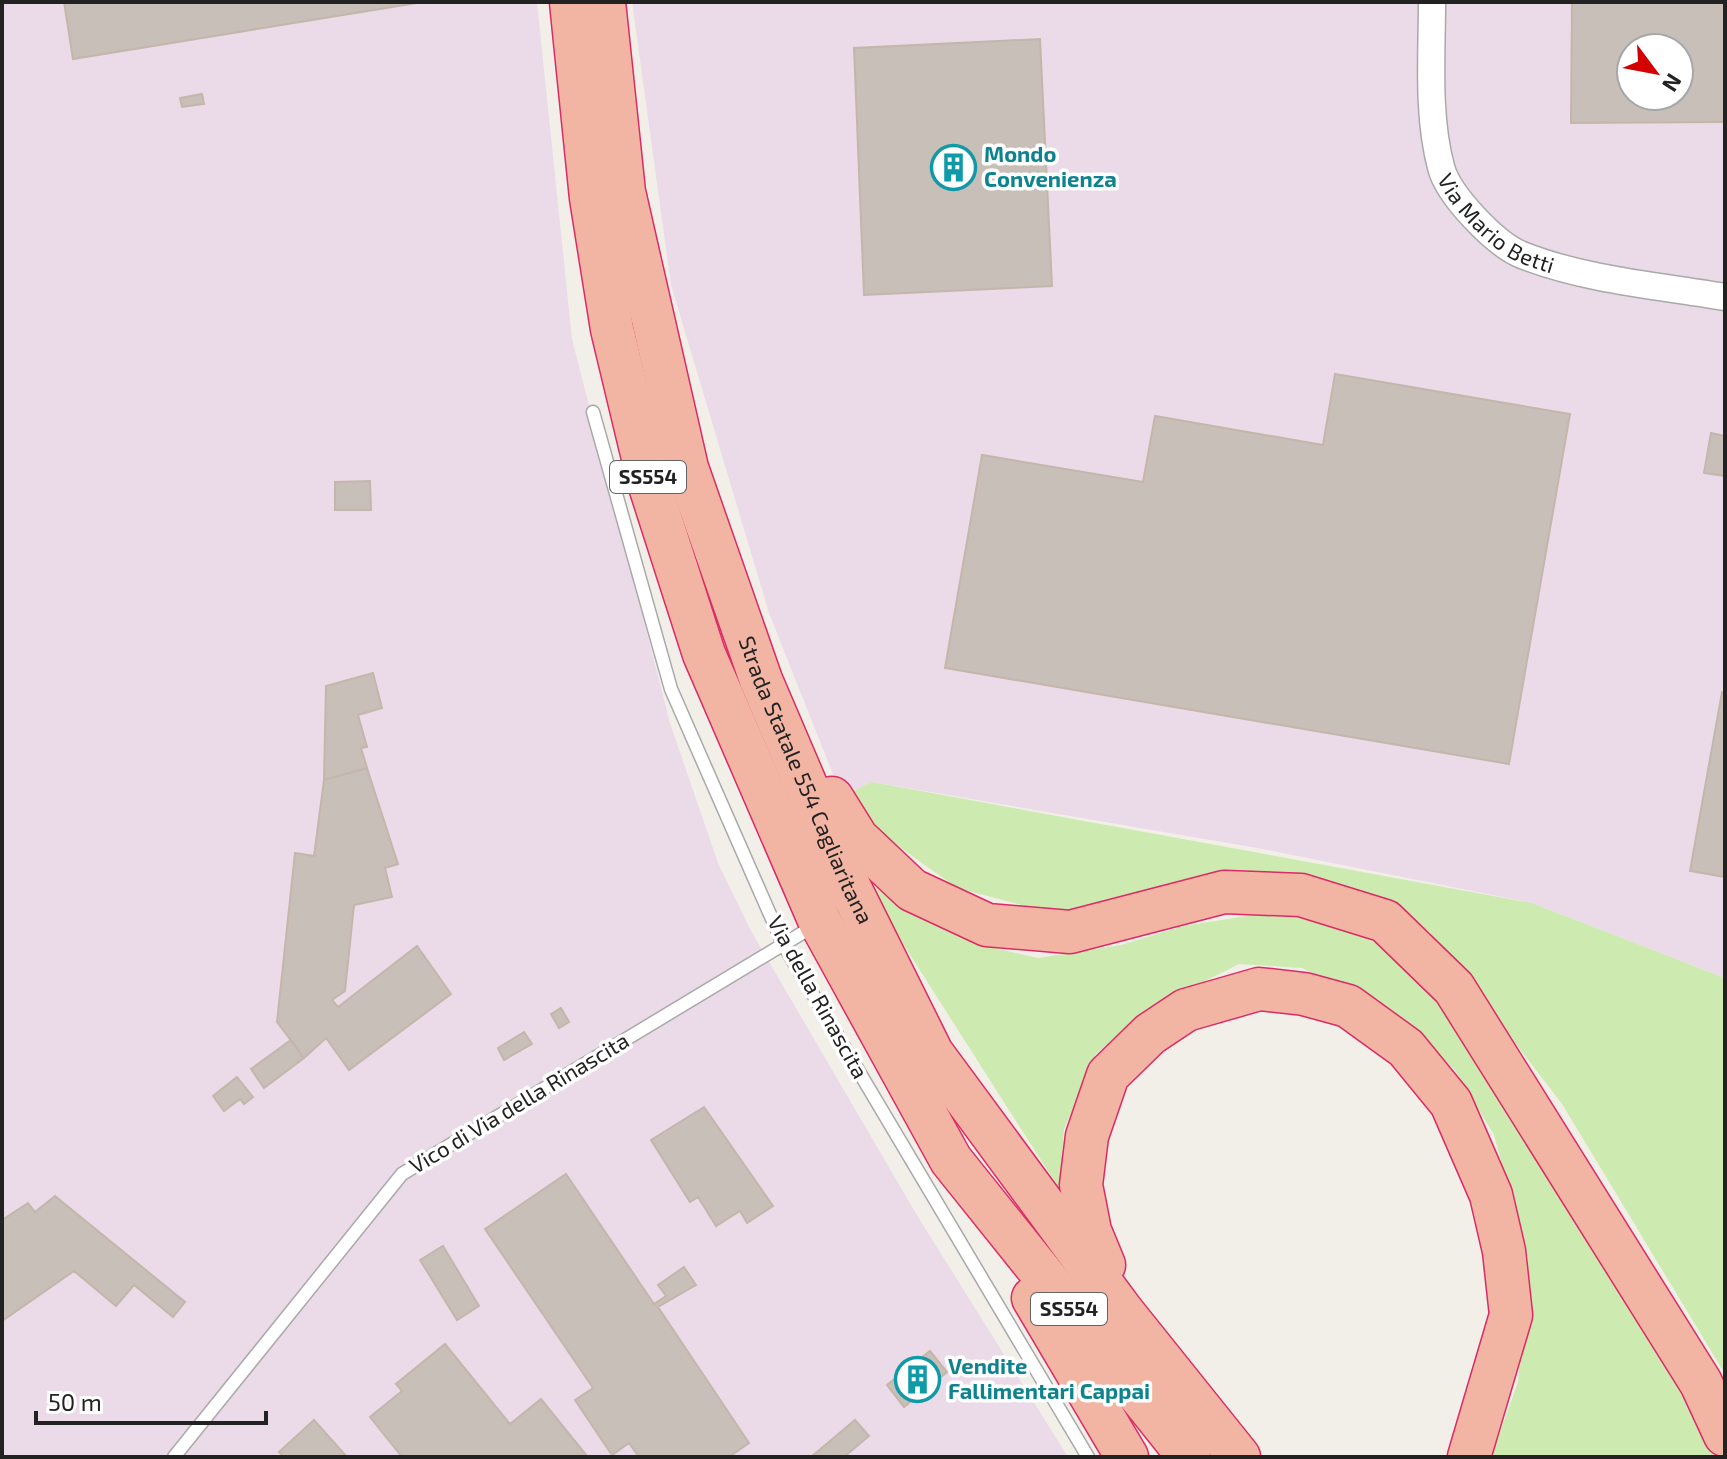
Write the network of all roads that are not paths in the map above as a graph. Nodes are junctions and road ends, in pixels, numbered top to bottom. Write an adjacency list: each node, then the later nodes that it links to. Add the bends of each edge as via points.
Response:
1 (571, 2): 7 (highway, Strada Statale 554 Cagliaritana / SS554, via 605,285 649,483 704,654)
2 (604, 2): 6 (highway, Strada Statale 554 Cagliaritana / SS554, via 624,192 687,468)
3 (1432, 2): 4 (street, Via Mario Betti, via 1432,90 1441,168 1466,211 1519,254 1596,275)
4 (1725, 297)
5 (593, 412): 8 (lane, Via della Rinascita, via 671,689)
6 (761, 680): 10 (highway, Strada Statale 554 Cagliaritana / SS554, via 849,886 932,1053); 11 (highway, via 857,838 912,890 987,925 1070,932 1224,892 1301,895 1385,921 1454,988 1701,1383)
7 (820, 922): 8 (lane, Vico di Via della Rinascita); 9 (highway, Strada Statale 554 Cagliaritana / SS554)
8 (783, 944): 12 (lane, Vico di Via della Rinascita, via 402,1174); 13 (lane, Via della Rinascita)
9 (951, 1160): 14 (highway); 15 (highway, Strada Statale 554 Cagliaritana / SS554)
10 (1122, 1311): 16 (highway, Strada Statale 554 Cagliaritana / SS554); 17 (highway, via 1090,1231 1081,1185 1087,1136 1108,1075 1150,1034 1186,1010 1259,989 1348,1006 1406,1048 1451,1103 1491,1195 1511,1315)
11 (1725, 1435)
12 (174, 1457)
13 (1088, 1457)
14 (1127, 1457)
15 (1189, 1457)
16 (1239, 1457)
17 (1469, 1457)

